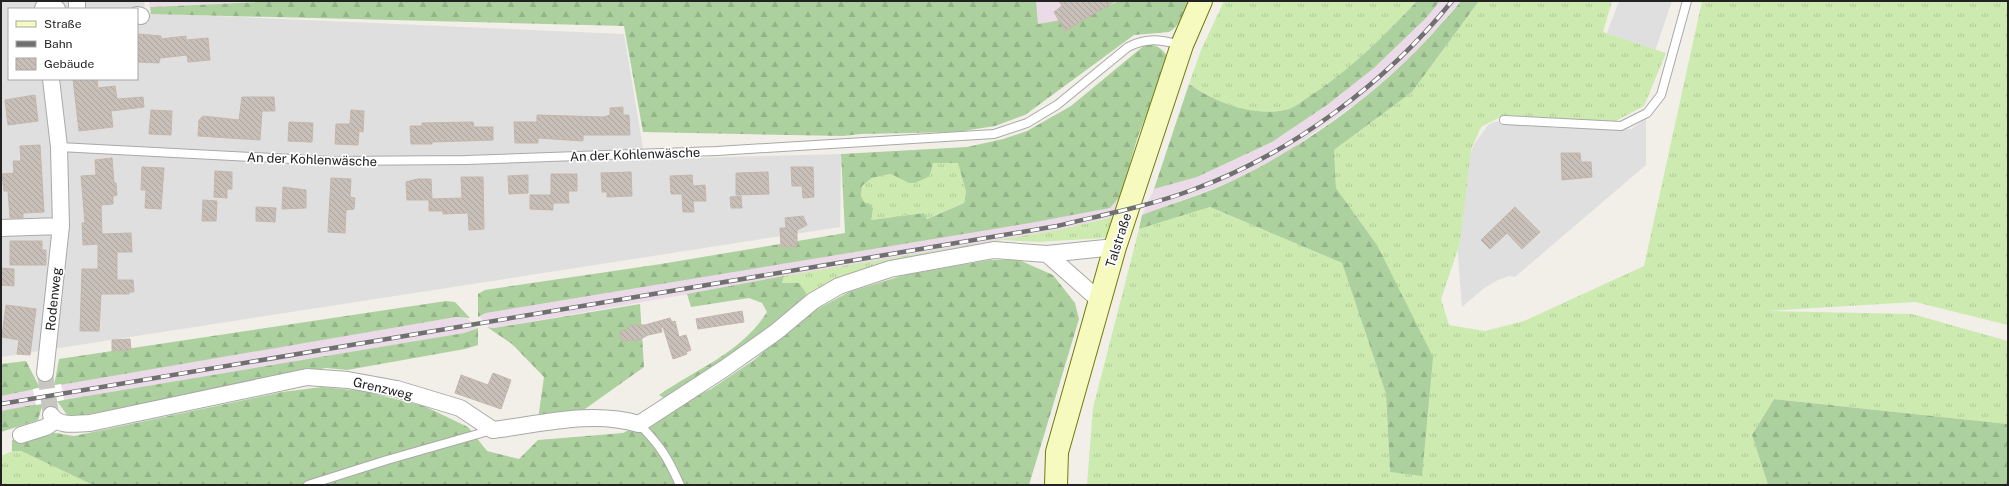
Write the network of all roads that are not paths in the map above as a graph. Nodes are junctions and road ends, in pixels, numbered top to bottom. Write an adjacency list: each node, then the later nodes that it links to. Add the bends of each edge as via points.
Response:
1 (1201, 1): 3 (street, Talstraße)
2 (1686, 1): 5 (lane, via 1661,95 1647,113 1621,126)
3 (1182, 45): 6 (lane, An der Kohlenwäsche, via 1156,39 1141,41 1128,47 1057,105 1026,123 994,134 717,151 466,160 331,161); 9 (street, Talstraße)
4 (51, 80): 6 (street, Rodenweg)
5 (1504, 120)
6 (59, 147): 7 (street, Rodenweg)
7 (61, 226): 8 (street); 12 (street, Rodenweg)
8 (1, 228)
9 (1115, 247): 10 (street); 11 (street, Talstraße)
10 (1047, 254): 11 (street); 13 (street, via 994,250 890,269 839,286 813,301 776,332 725,368)
11 (1099, 300): 18 (street, Talstraße, via 1057,452)
12 (45, 373)
13 (639, 424): 14 (street, via 620,419 591,417); 17 (lane, via 668,458)
14 (493, 430): 15 (street, Grenzweg, via 460,408 397,389 307,376 90,423 63,424 53,418 46,427); 16 (lane)
15 (21, 435)
16 (308, 485)
17 (680, 485)
18 (1056, 485)

